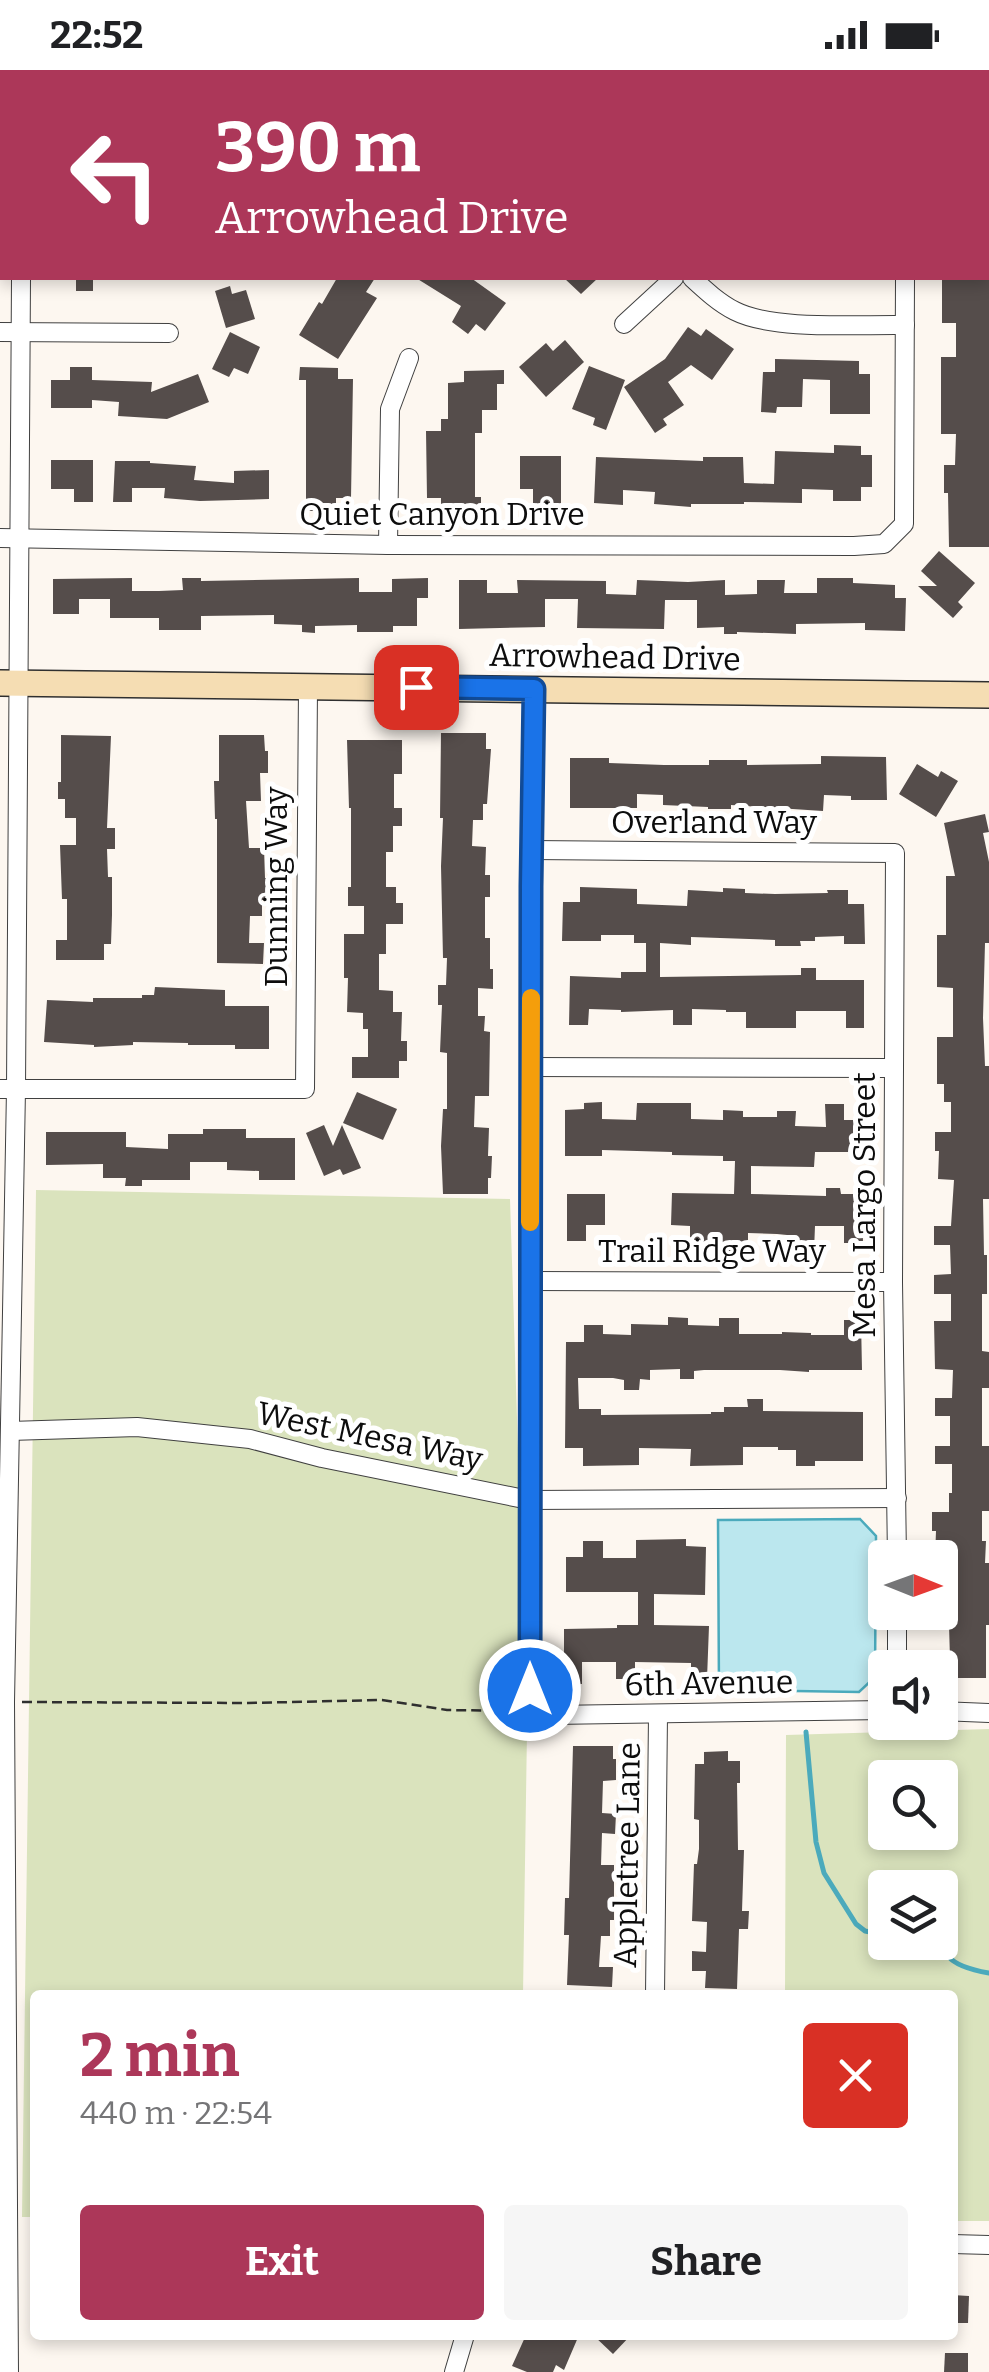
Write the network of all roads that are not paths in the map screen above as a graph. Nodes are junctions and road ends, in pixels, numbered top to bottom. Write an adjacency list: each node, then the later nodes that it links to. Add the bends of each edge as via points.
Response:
1 (22, 280): 8 (street)
2 (672, 280): 5 (street)
3 (694, 280): 6 (street, via 735,312 763,322)
4 (905, 280): 6 (street)
5 (624, 324)
6 (905, 325): 12 (street, Quiet Canyon Drive, via 904,524 884,544)
7 (0, 332): 8 (street)
8 (21, 332): 9 (street); 11 (street)
9 (169, 333)
10 (409, 358): 12 (street, via 390,408)
11 (10, 538): 12 (street, Quiet Canyon Drive); 13 (street)
12 (388, 545)
13 (9, 683): 14 (main road, Arrowhead Drive); 21 (street)
14 (308, 686): 15 (main road, Arrowhead Drive); 21 (street, Dunning Way, via 304,1089)
15 (534, 689): 16 (main road, Arrowhead Drive); 17 (street)
16 (989, 695)
17 (532, 850): 18 (street, Overland Way); 19 (street)
18 (895, 853): 20 (street, Mesa Largo Street)
19 (531, 1067): 20 (street); 22 (street)
20 (894, 1068): 23 (street, Mesa Largo Street)
21 (8, 1089): 24 (street)
22 (530, 1281): 23 (street, Trail Ridge Way); 26 (street)
23 (893, 1282): 25 (street, Mesa Largo Street)
24 (10, 1432): 26 (street, West Mesa Way, via 137,1427 236,1438); 28 (street)
25 (896, 1498): 26 (street, West Mesa Way); 27 (street, Mesa Largo Street)
26 (529, 1500): 32 (street, 6th Avenue, via 530,1690 536,1711)
27 (896, 1540)
28 (3, 1702): 37 (street)
29 (868, 1710): 32 (street, 6th Avenue)
30 (958, 1712): 31 (street)
31 (989, 1713)
32 (658, 1715): 33 (street, Appletree Lane)
33 (655, 1990)
34 (958, 2244): 35 (street)
35 (989, 2245)
36 (464, 2340): 38 (street)
37 (9, 2372)
38 (454, 2372)

